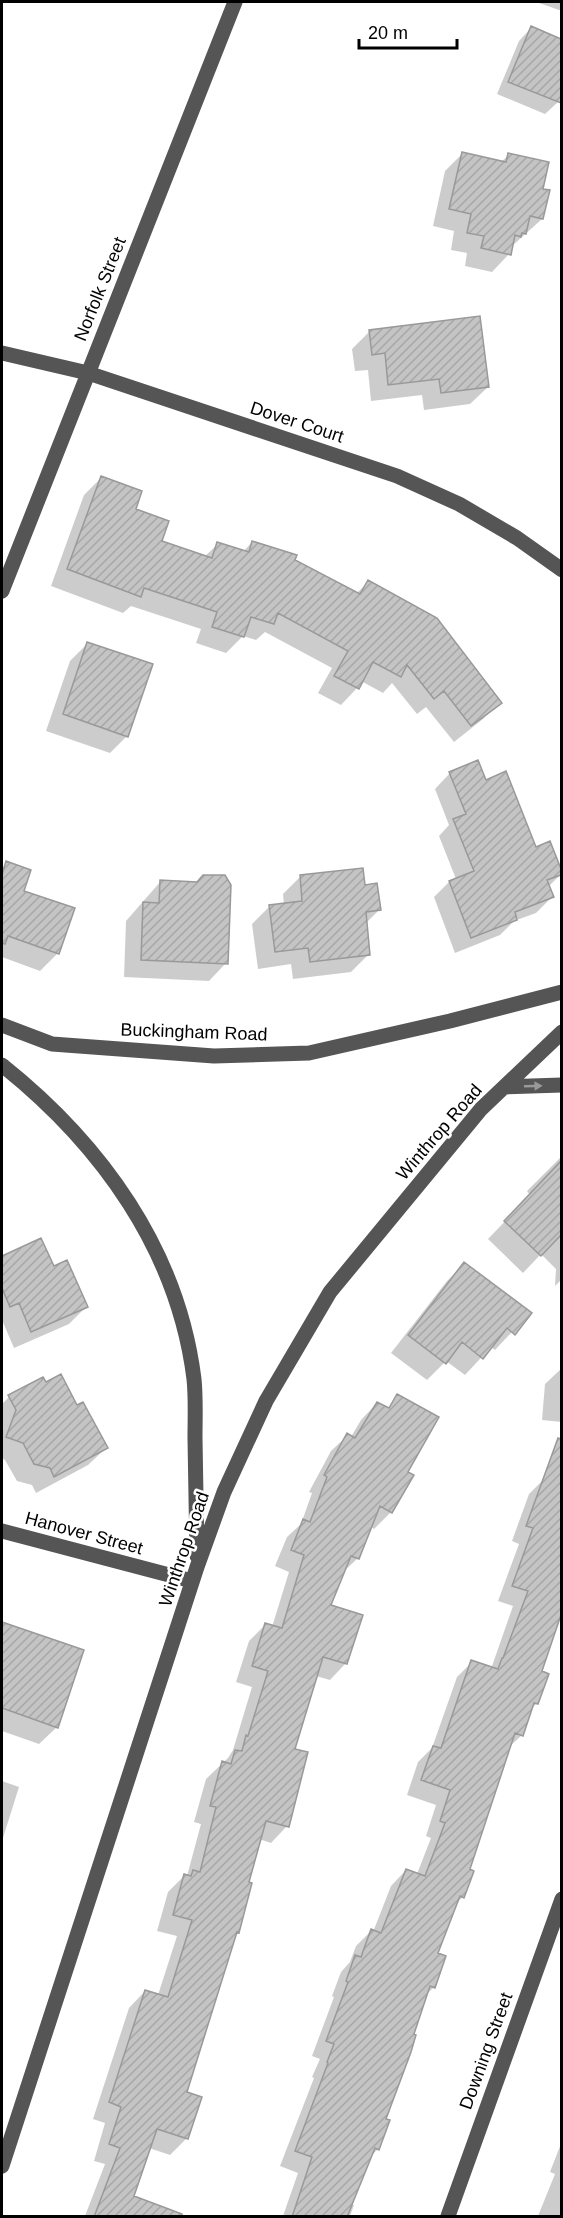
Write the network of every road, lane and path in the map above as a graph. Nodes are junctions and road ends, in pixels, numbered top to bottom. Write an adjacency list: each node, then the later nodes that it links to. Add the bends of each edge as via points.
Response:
1 (235, 2): 3 (street, Norfolk Street)
2 (2, 353): 3 (street, Dover Court)
3 (88, 373): 4 (street, Dover Court, via 397,476 459,504); 5 (street, Norfolk Street)
4 (561, 570)
5 (2, 591)
6 (561, 992): 7 (street, Buckingham Road, via 309,1053 214,1056 52,1044)
7 (2, 1025)
8 (561, 1032): 11 (street, Winthrop Road)
9 (2, 1065): 13 (street, via 71,1129 112,1178 145,1228 168,1276 184,1327 194,1380)
10 (561, 1084): 11 (street, one-way to 10)
11 (504, 1087): 13 (street, Winthrop Road, via 481,1109 330,1292 266,1401 224,1492)
12 (2, 1531): 13 (street, Hanover Street)
13 (195, 1574): 15 (street, Winthrop Road)
14 (561, 1899): 16 (street, Downing Street)
15 (2, 2166)
16 (448, 2217)

